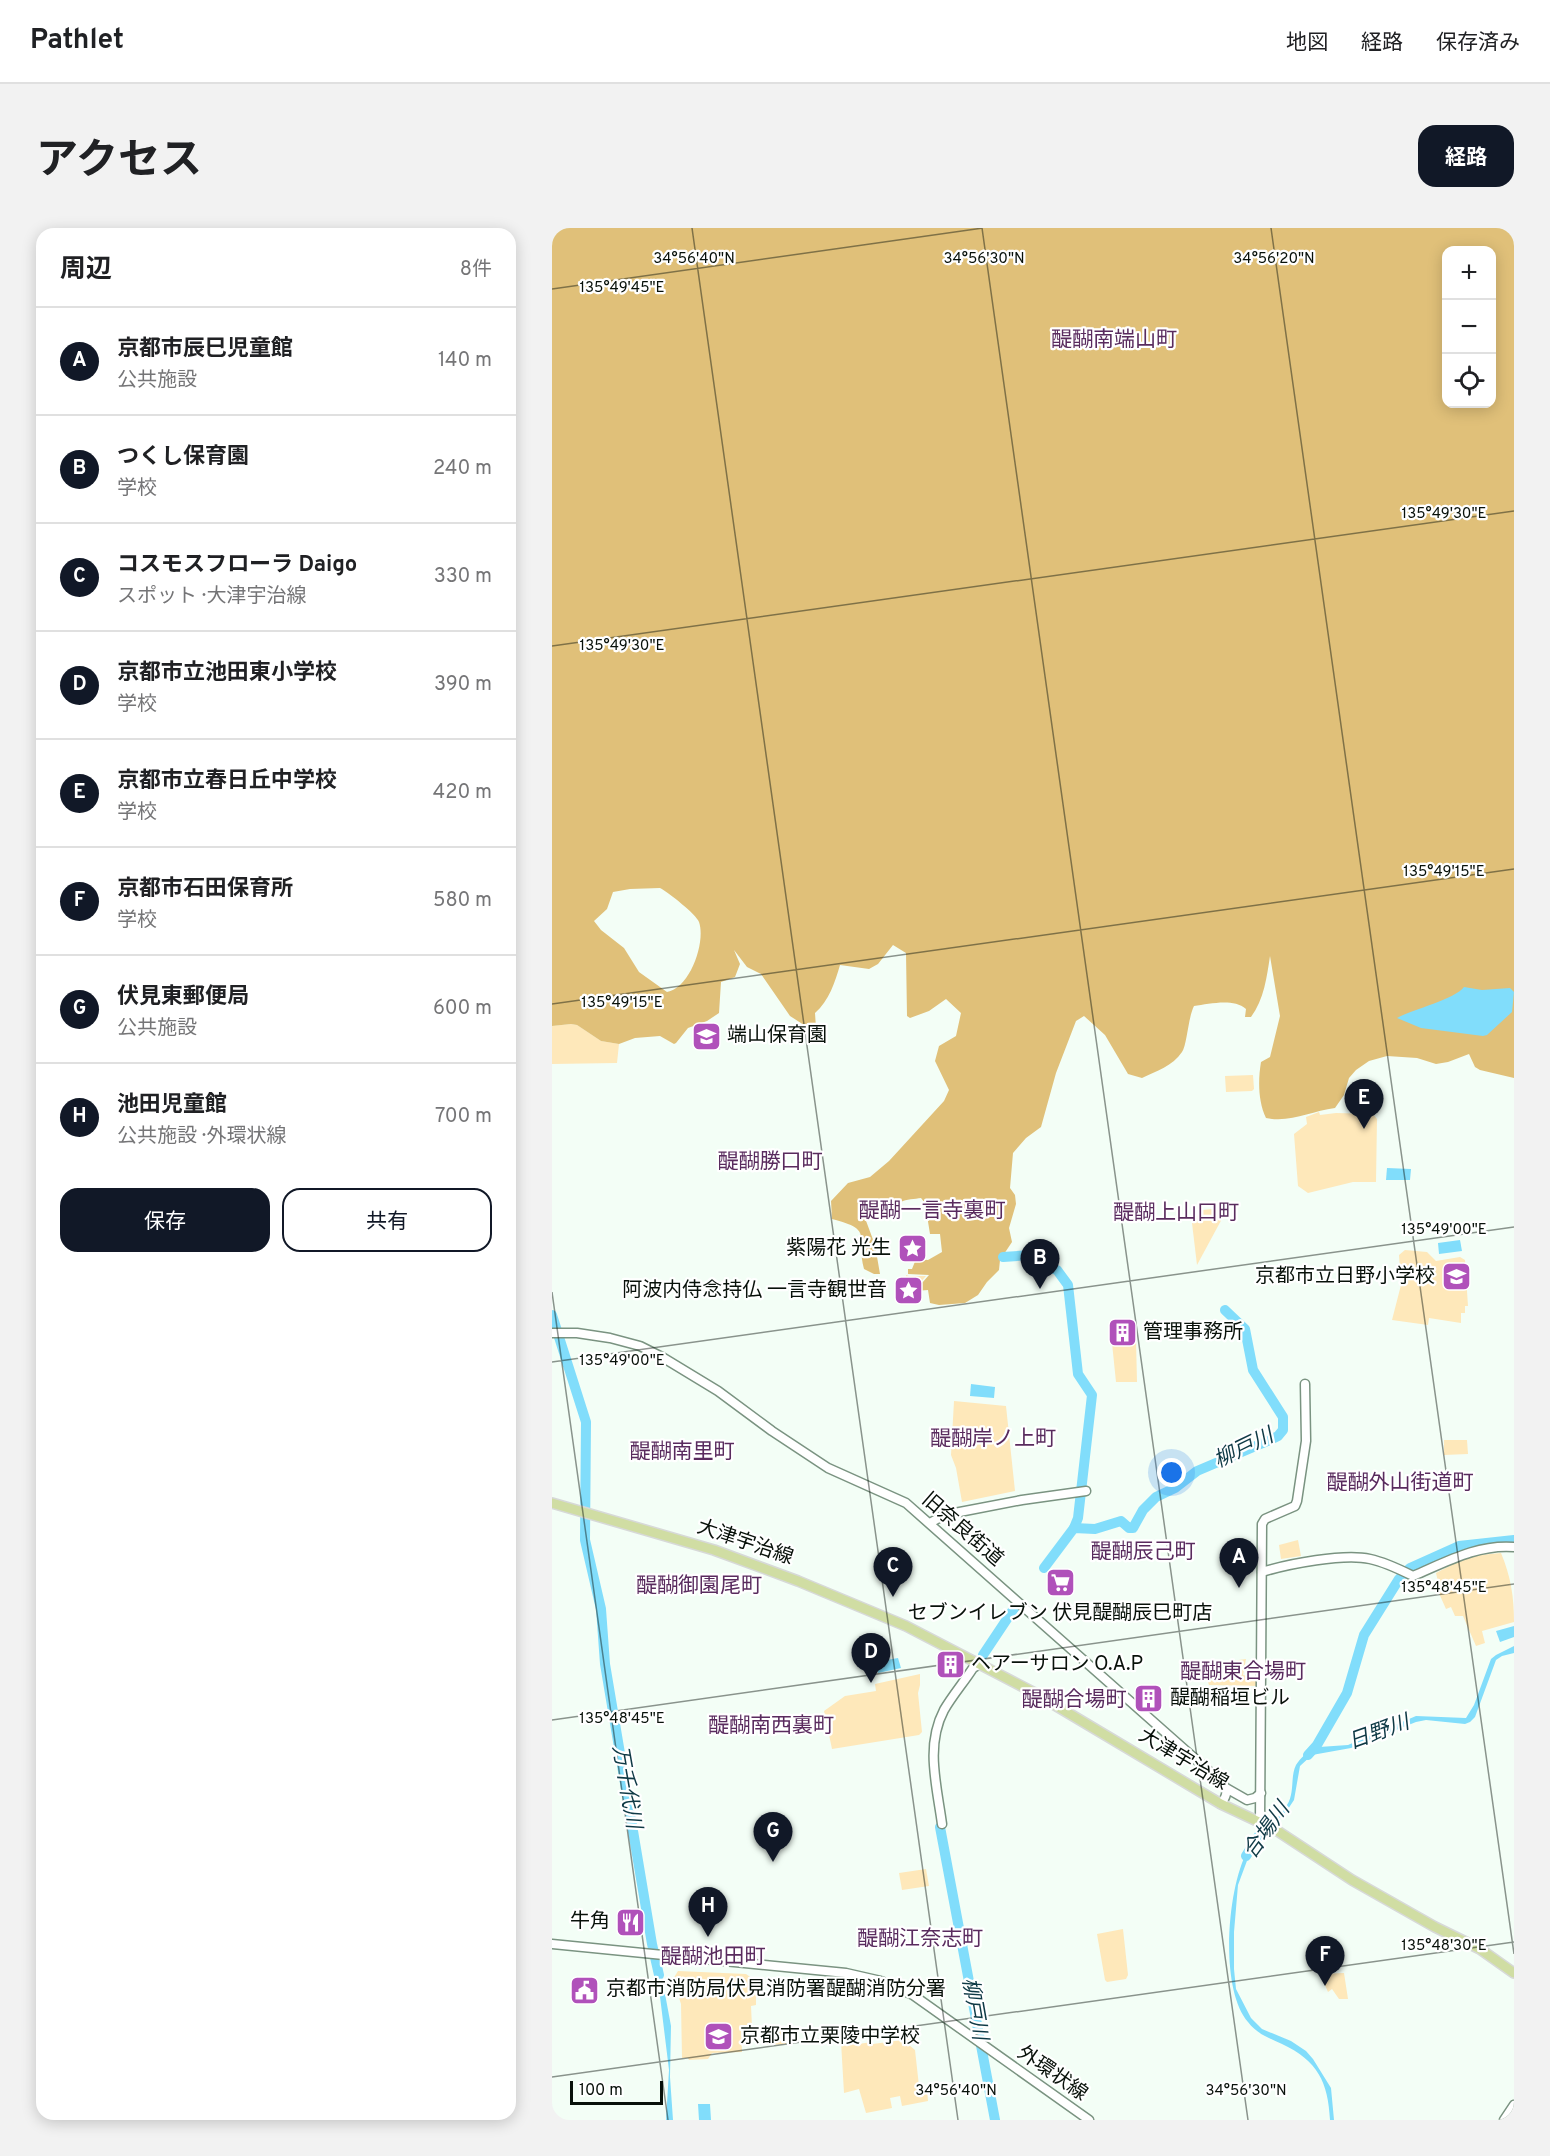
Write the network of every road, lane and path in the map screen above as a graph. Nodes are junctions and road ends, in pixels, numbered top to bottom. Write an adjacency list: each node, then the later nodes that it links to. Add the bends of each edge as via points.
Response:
1 (556, 1333): 5 (street, 旧奈良街道, via 620,1341 662,1356 828,1468 906,1503)
2 (1305, 1384): 7 (street, via 1306,1442 1297,1501 1295,1506 1262,1524)
3 (1082, 1492): 5 (street, via 944,1515)
4 (552, 1503): 8 (main road, 大津宇治線, via 714,1550 798,1581 906,1626)
5 (930, 1523): 9 (street, 旧奈良街道)
6 (1514, 1547): 7 (street, via 1465,1553 1415,1576 1369,1558 1283,1566)
7 (1262, 1572): 10 (street)
8 (980, 1664): 11 (main road, 大津宇治線); 12 (street, via 973,1668 944,1710 935,1737 933,1761)
9 (1226, 1788): 10 (street, via 1247,1800); 11 (street, via 1227,1796)
10 (1261, 1793): 13 (street)
11 (1221, 1804): 13 (main road, 大津宇治線)
12 (942, 1824)
13 (1266, 1826): 15 (main road, 大津宇治線, via 1352,1880 1480,1949)
14 (552, 1944): 17 (street, 外環状線, via 846,1973 881,1981 912,1995)
15 (1514, 1973)
16 (1514, 2105): 18 (street)
17 (1089, 2120)
18 (1504, 2120)

